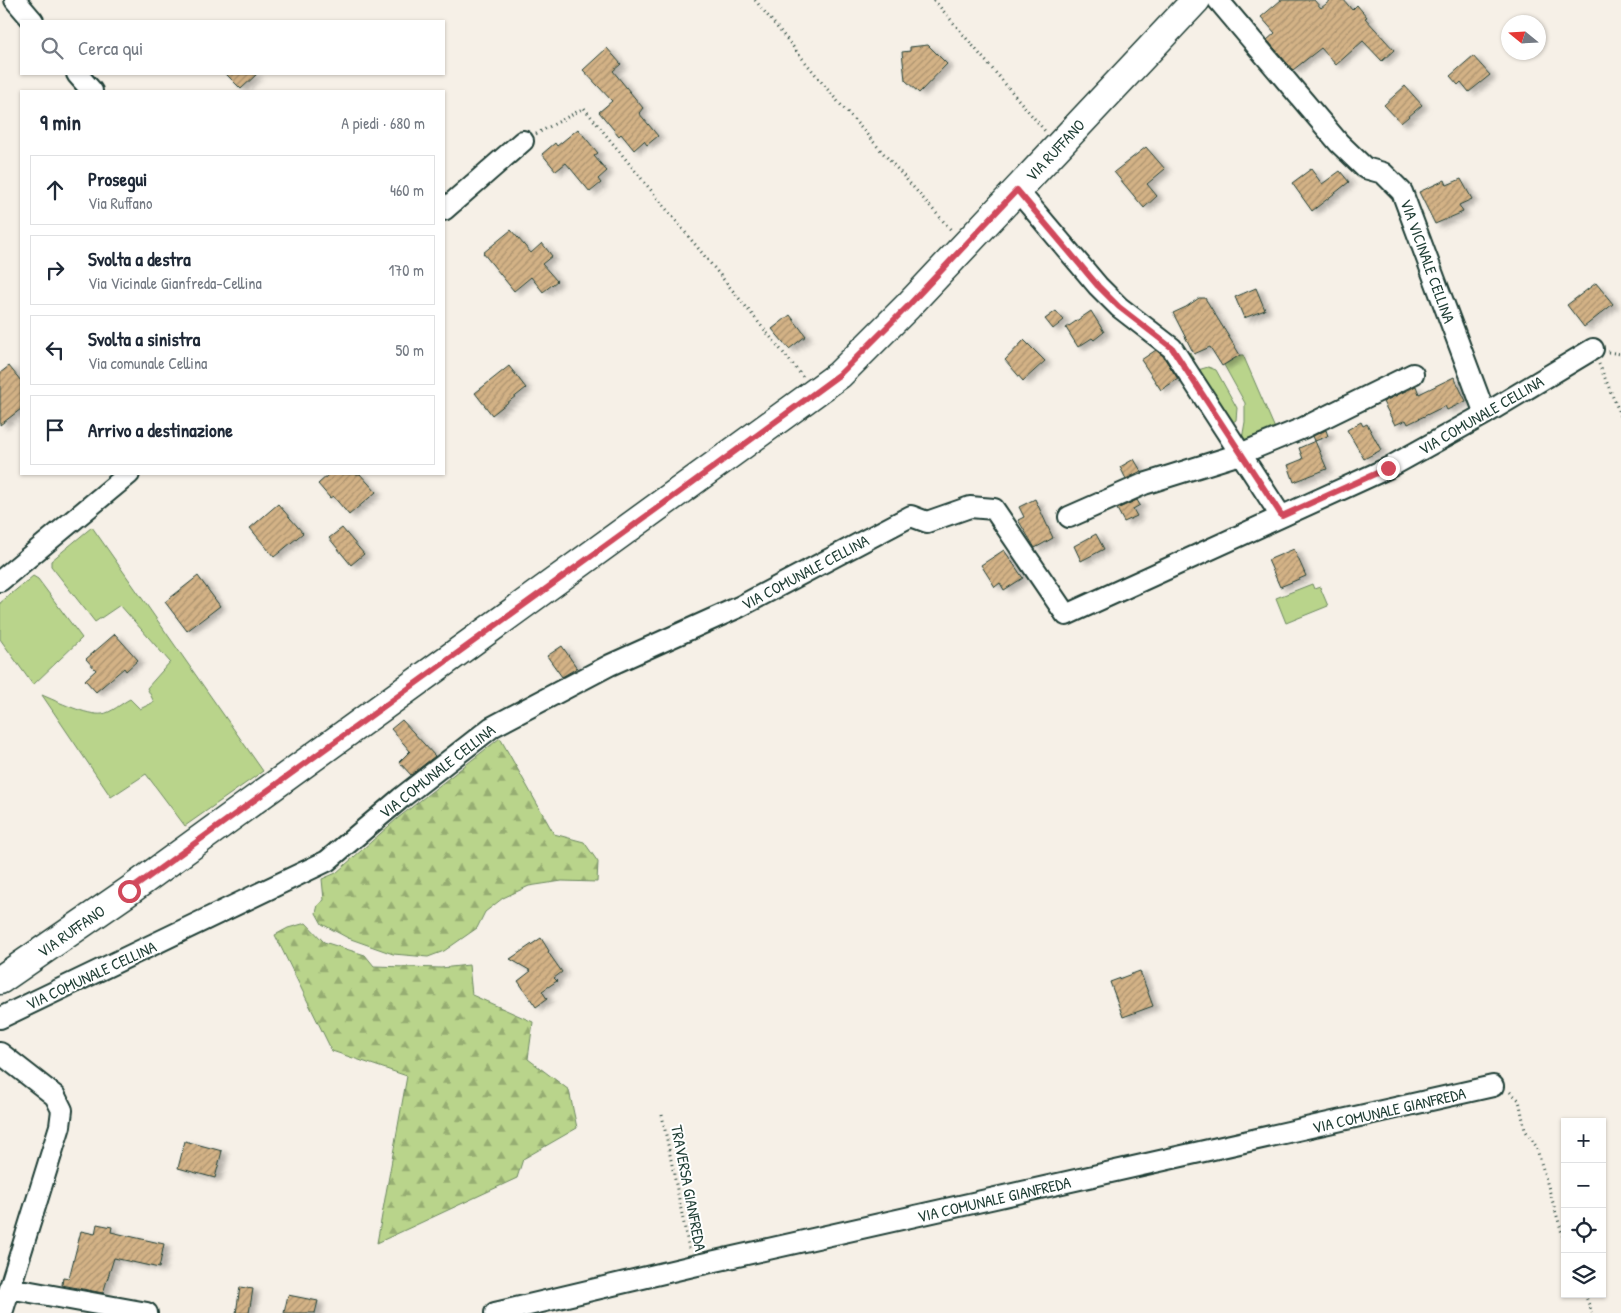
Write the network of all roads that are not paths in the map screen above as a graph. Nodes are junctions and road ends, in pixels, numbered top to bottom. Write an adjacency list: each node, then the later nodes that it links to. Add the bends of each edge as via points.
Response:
1 (15, 0): 4 (street)
2 (1196, 0): 8 (street, VIA RUFFANO)
3 (1218, 0): 12 (street, VIA VICINALE CELLINA, via 1339,143 1365,168 1383,173 1402,192)
4 (32, 20)
5 (78, 75): 6 (street)
6 (91, 90)
7 (523, 141): 9 (street)
8 (1017, 190): 13 (street, via 1098,286 1119,307 1172,348); 18 (street, VIA RUFFANO, via 839,375 137,885)
9 (445, 209)
10 (1593, 349): 12 (street, VIA COMUNALE CELLINA)
11 (1413, 374): 13 (street, via 1304,428)
12 (1485, 414): 15 (street, VIA COMUNALE CELLINA, via 1388,468)
13 (1240, 454): 15 (street); 16 (street, via 1144,484)
14 (128, 475): 17 (street)
15 (1282, 516): 19 (street, VIA COMUNALE CELLINA, via 1066,615 994,509 970,507 927,522 912,516 739,606 610,665 492,727 401,798 327,862)
16 (1069, 517)
17 (0, 581)
18 (0, 980)
19 (0, 1018)
20 (0, 1053): 22 (street, via 55,1096 62,1110 60,1126)
21 (1494, 1086): 25 (street, VIA COMUNALE GIANFREDA)
22 (9, 1288): 23 (street); 24 (street)
23 (2, 1313)
24 (148, 1313)
25 (495, 1313)

